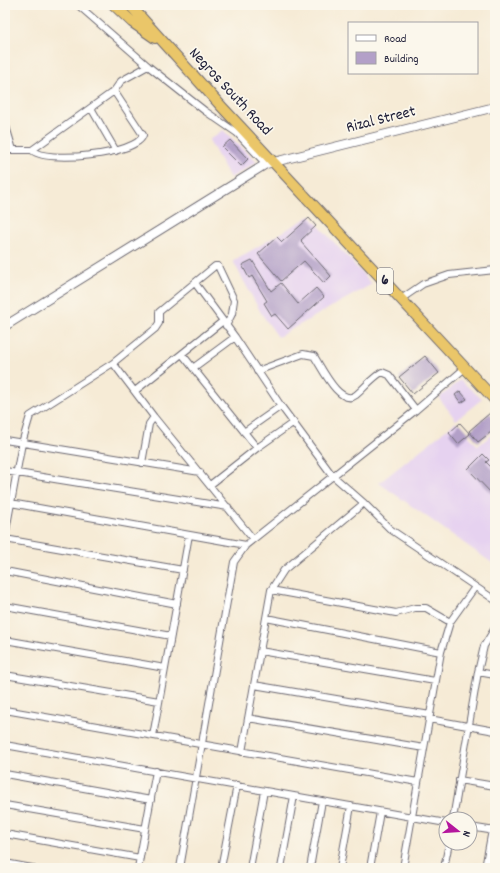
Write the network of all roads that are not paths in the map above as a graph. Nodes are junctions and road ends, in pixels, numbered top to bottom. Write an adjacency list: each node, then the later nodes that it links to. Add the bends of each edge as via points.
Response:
1 (78, 5): 5 (street)
2 (114, 5): 4 (highway, Negros South Road, via 132,22)
3 (130, 5): 4 (highway, Negros South Road / 6)
4 (164, 44): 14 (highway, Negros South Road / 6)
5 (148, 66): 6 (street, via 121,81); 14 (street, via 237,133)
6 (114, 91): 8 (street); 13 (street, via 143,135 141,139)
7 (495, 107): 14 (street, Rizal Street)
8 (91, 108): 12 (street); 13 (street)
9 (5, 123): 11 (street)
10 (5, 150): 11 (street)
11 (13, 150): 12 (street)
12 (32, 150): 13 (street, via 36,154 46,156 91,156)
13 (116, 151)
14 (270, 163): 17 (highway, 6); 19 (street, Rizal Street)
15 (495, 270): 17 (street, via 449,275 423,284)
16 (195, 283): 18 (street); 18 (street, via 212,267 218,266 234,300 232,314); 22 (street, via 159,312 159,323 155,329)
17 (403, 297): 24 (highway, 6)
18 (225, 324): 20 (street); 21 (street)
19 (5, 326)
20 (235, 337): 23 (street); 25 (street)
21 (182, 354): 23 (street); 26 (street)
22 (113, 363): 26 (street); 34 (street, via 30,416)
23 (194, 368): 32 (street)
24 (465, 368): 27 (highway, 6); 29 (street)
25 (258, 371): 28 (street); 29 (street, via 309,354 314,356 340,395 347,398 354,396 382,372 389,375)
26 (135, 391): 30 (street)
27 (495, 400)
28 (281, 406): 31 (street); 32 (street)
29 (416, 410): 40 (street)
30 (154, 417): 36 (street, via 148,424); 38 (street)
31 (294, 422): 35 (street); 40 (street)
32 (244, 432): 35 (street)
33 (5, 440): 34 (street)
34 (22, 443): 36 (street); 39 (street)
35 (257, 448): 41 (street)
36 (142, 463): 38 (street)
37 (5, 471): 39 (street)
38 (200, 472): 41 (street)
39 (16, 473): 42 (street); 44 (street)
40 (332, 475): 43 (street); 48 (street)
41 (210, 485): 44 (street)
42 (8, 503): 45 (street); 46 (street)
43 (364, 503): 52 (street, via 390,529); 53 (street, via 284,570)
44 (228, 507): 48 (street)
45 (189, 535): 49 (street); 50 (street)
46 (5, 536)
47 (5, 539): 50 (street)
48 (253, 539): 49 (street)
49 (246, 545): 77 (street, via 234,562 231,572)
50 (183, 570): 55 (street)
51 (5, 571): 55 (street)
52 (475, 587): 54 (street); 58 (street)
53 (271, 590): 57 (street); 58 (street, via 396,613 426,608)
54 (495, 600)
55 (177, 604): 60 (street)
56 (5, 606): 60 (street)
57 (266, 618): 62 (street); 63 (street)
58 (450, 622): 63 (street)
59 (495, 628): 65 (street, via 484,646)
60 (171, 636): 64 (street)
61 (5, 640): 64 (street)
62 (260, 651): 68 (street); 69 (street)
63 (441, 652): 68 (street)
64 (165, 668): 70 (street)
65 (478, 672): 67 (street); 74 (street)
66 (5, 675): 70 (street)
67 (495, 675)
68 (436, 682): 72 (street)
69 (254, 685): 72 (street); 73 (street)
70 (159, 701): 76 (street)
71 (5, 710): 76 (street)
72 (429, 717): 74 (street); 79 (street)
73 (248, 718): 79 (street); 80 (street)
74 (468, 726): 75 (street); 84 (street)
75 (495, 730)
76 (153, 736): 77 (street)
77 (202, 744): 80 (street); 83 (street)
78 (5, 745): 81 (street)
79 (424, 748): 85 (street)
80 (242, 752): 85 (street)
81 (156, 772): 83 (street); 90 (street)
82 (5, 774): 90 (street)
83 (196, 779): 86 (street); 107 (street)
84 (459, 780): 87 (street); 94 (street)
85 (418, 782): 96 (street)
86 (237, 785): 88 (street); 108 (street)
87 (495, 786)
88 (264, 791): 89 (street); 109 (street)
89 (294, 796): 91 (street); 110 (street)
90 (151, 800): 99 (street)
91 (322, 801): 93 (street); 111 (street)
92 (5, 805): 99 (street)
93 (351, 806): 95 (street); 112 (street)
94 (454, 811)
95 (380, 812): 96 (street); 113 (street)
96 (412, 817): 97 (street); 114 (street)
97 (438, 822)
98 (478, 828): 100 (street)
99 (145, 829): 103 (street)
100 (493, 830): 116 (street)
101 (5, 834): 103 (street)
102 (447, 851): 115 (street)
103 (140, 858): 106 (street)
104 (5, 863): 105 (street)
105 (32, 868)
106 (138, 868)
107 (180, 868)
108 (221, 868)
109 (250, 868)
110 (281, 868)
111 (310, 868)
112 (340, 868)
113 (370, 868)
114 (403, 868)
115 (444, 868)
116 (485, 868)

